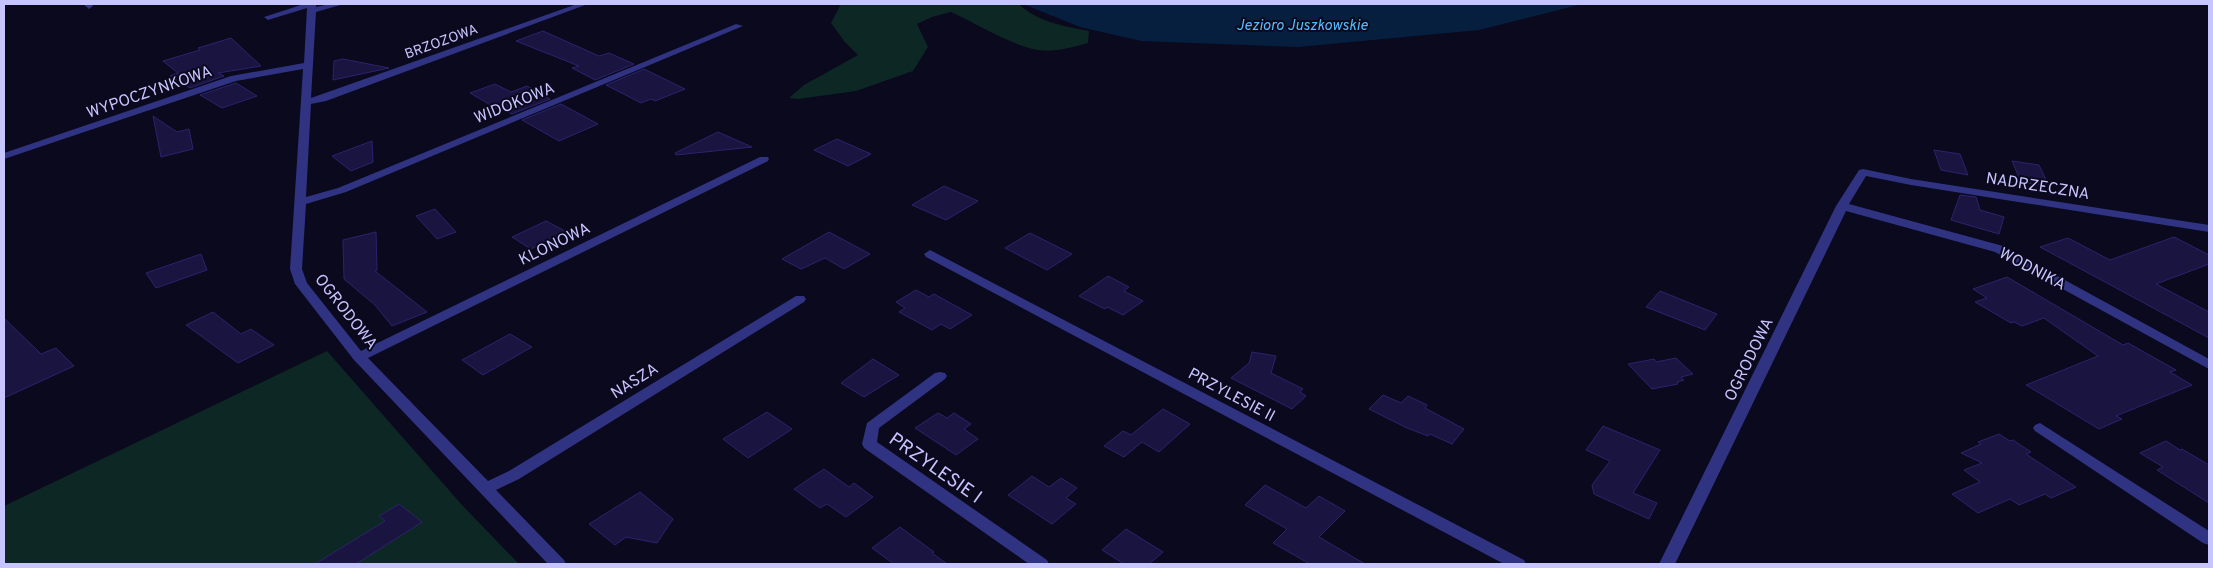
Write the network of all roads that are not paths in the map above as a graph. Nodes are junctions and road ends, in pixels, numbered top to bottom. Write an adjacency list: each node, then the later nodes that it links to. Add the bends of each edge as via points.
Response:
1 (340, 4): 3 (street)
2 (584, 4): 7 (street, BRZOZOWA)
3 (312, 6): 4 (street); 6 (street, OGRODOWA)
4 (268, 17)
5 (739, 26): 11 (street, WIDOKOWA, via 342,190)
6 (308, 65): 7 (street, OGRODOWA); 8 (street, WYPOCZYNKOWA, via 234,78)
7 (307, 102): 11 (street, OGRODOWA)
8 (4, 156)
9 (764, 159): 16 (street, KLONOWA)
10 (1863, 172): 12 (street, OGRODOWA); 13 (street, NADRZECZNA)
11 (299, 202): 16 (street, OGRODOWA, via 296,269 301,284)
12 (1842, 206): 17 (street, WODNIKA, via 1999,249); 25 (street, OGRODOWA)
13 (2209, 228)
14 (930, 254): 24 (street, PRZYLESIE II)
15 (800, 299): 20 (street, NASZA, via 514,475)
16 (359, 357): 20 (street, OGRODOWA)
17 (2209, 365)
18 (940, 376): 23 (street, PRZYLESIE I, via 872,426 869,444)
19 (2040, 428): 21 (street)
20 (486, 489): 22 (street, OGRODOWA)
21 (2209, 539)
22 (558, 564)
23 (1041, 564)
24 (1518, 564)
25 (1667, 564)

